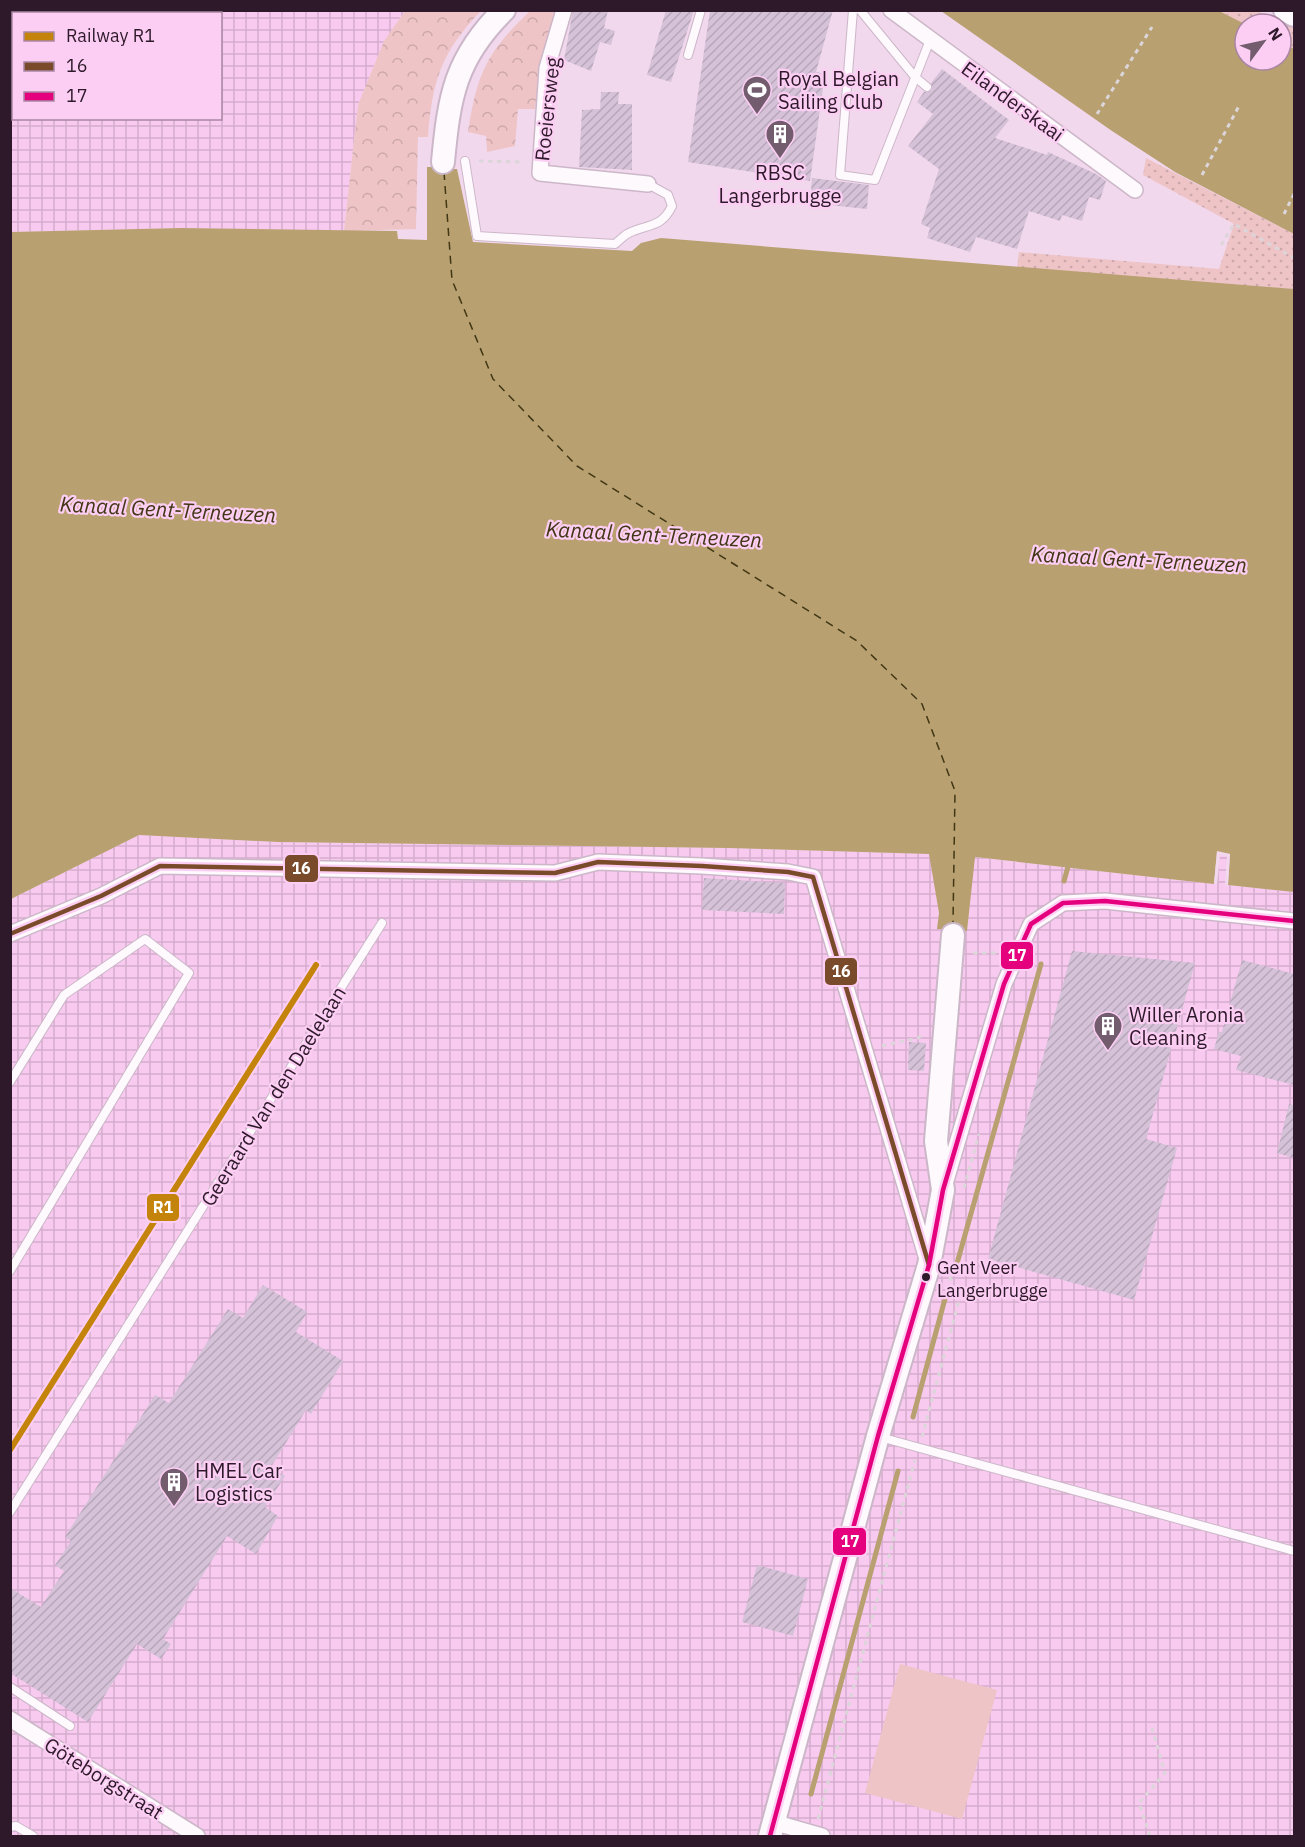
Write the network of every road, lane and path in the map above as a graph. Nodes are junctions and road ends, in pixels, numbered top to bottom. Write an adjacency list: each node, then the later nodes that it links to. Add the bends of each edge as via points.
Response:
1 (504, 10): 16 (main road, via 471,49 454,82 447,118)
2 (564, 10): 19 (street, Roeiersweg, via 547,68 540,173)
3 (701, 10): 11 (lane)
4 (853, 10): 12 (lane, via 840,175 875,180)
5 (860, 10): 12 (lane)
6 (891, 10): 10 (street, Eilanderskaai)
7 (1285, 10): 8 (main road)
8 (1294, 15)
9 (1152, 27): 15 (path)
10 (930, 40): 12 (lane); 20 (street, Eilanderskaai)
11 (688, 55)
12 (915, 76): 13 (lane)
13 (927, 87)
14 (1239, 106): 18 (path)
15 (1097, 114)
16 (454, 161): 17 (path); 19 (lane, via 477,236 615,244 630,232 648,229 667,216 672,206 668,195)
17 (505, 162)
18 (1202, 175)
19 (648, 184)
20 (1135, 190)
21 (1294, 194): 22 (path)
22 (1284, 214)
23 (1221, 245): 24 (path, via 1234,224)
24 (1294, 258)
25 (1294, 921): 30 (street, via 1105,900 1063,903 1031,924)
26 (382, 923): 41 (lane, Geeraard Van den Daelelaan)
27 (10, 934): 32 (street, via 160,866 555,873 598,862 788,872 813,877)
28 (953, 935): 35 (main road, via 936,1141)
29 (973, 953): 30 (path)
30 (1016, 953): 35 (street, via 1004,984)
31 (923, 1029): 32 (path, via 918,1040 909,1038)
32 (866, 1051): 36 (street)
33 (10, 1082): 37 (lane, via 64,995 145,939 189,973)
34 (981, 1127): 35 (path)
35 (953, 1192): 36 (main road)
36 (938, 1268): 38 (path, via 958,1304); 39 (main road)
37 (10, 1271)
38 (924, 1429)
39 (878, 1436): 42 (lane); 49 (main road)
40 (914, 1466): 47 (path)
41 (10, 1512)
42 (1294, 1551)
43 (10, 1688): 45 (lane)
44 (10, 1719): 51 (street, Göteborgstraat)
45 (70, 1726)
46 (1152, 1728): 53 (path, via 1164,1773 1139,1803)
47 (819, 1816)
48 (10, 1827): 50 (lane, via 16,1826)
49 (772, 1829): 52 (street)
50 (33, 1836)
51 (197, 1836)
52 (822, 1836)
53 (1150, 1836)

